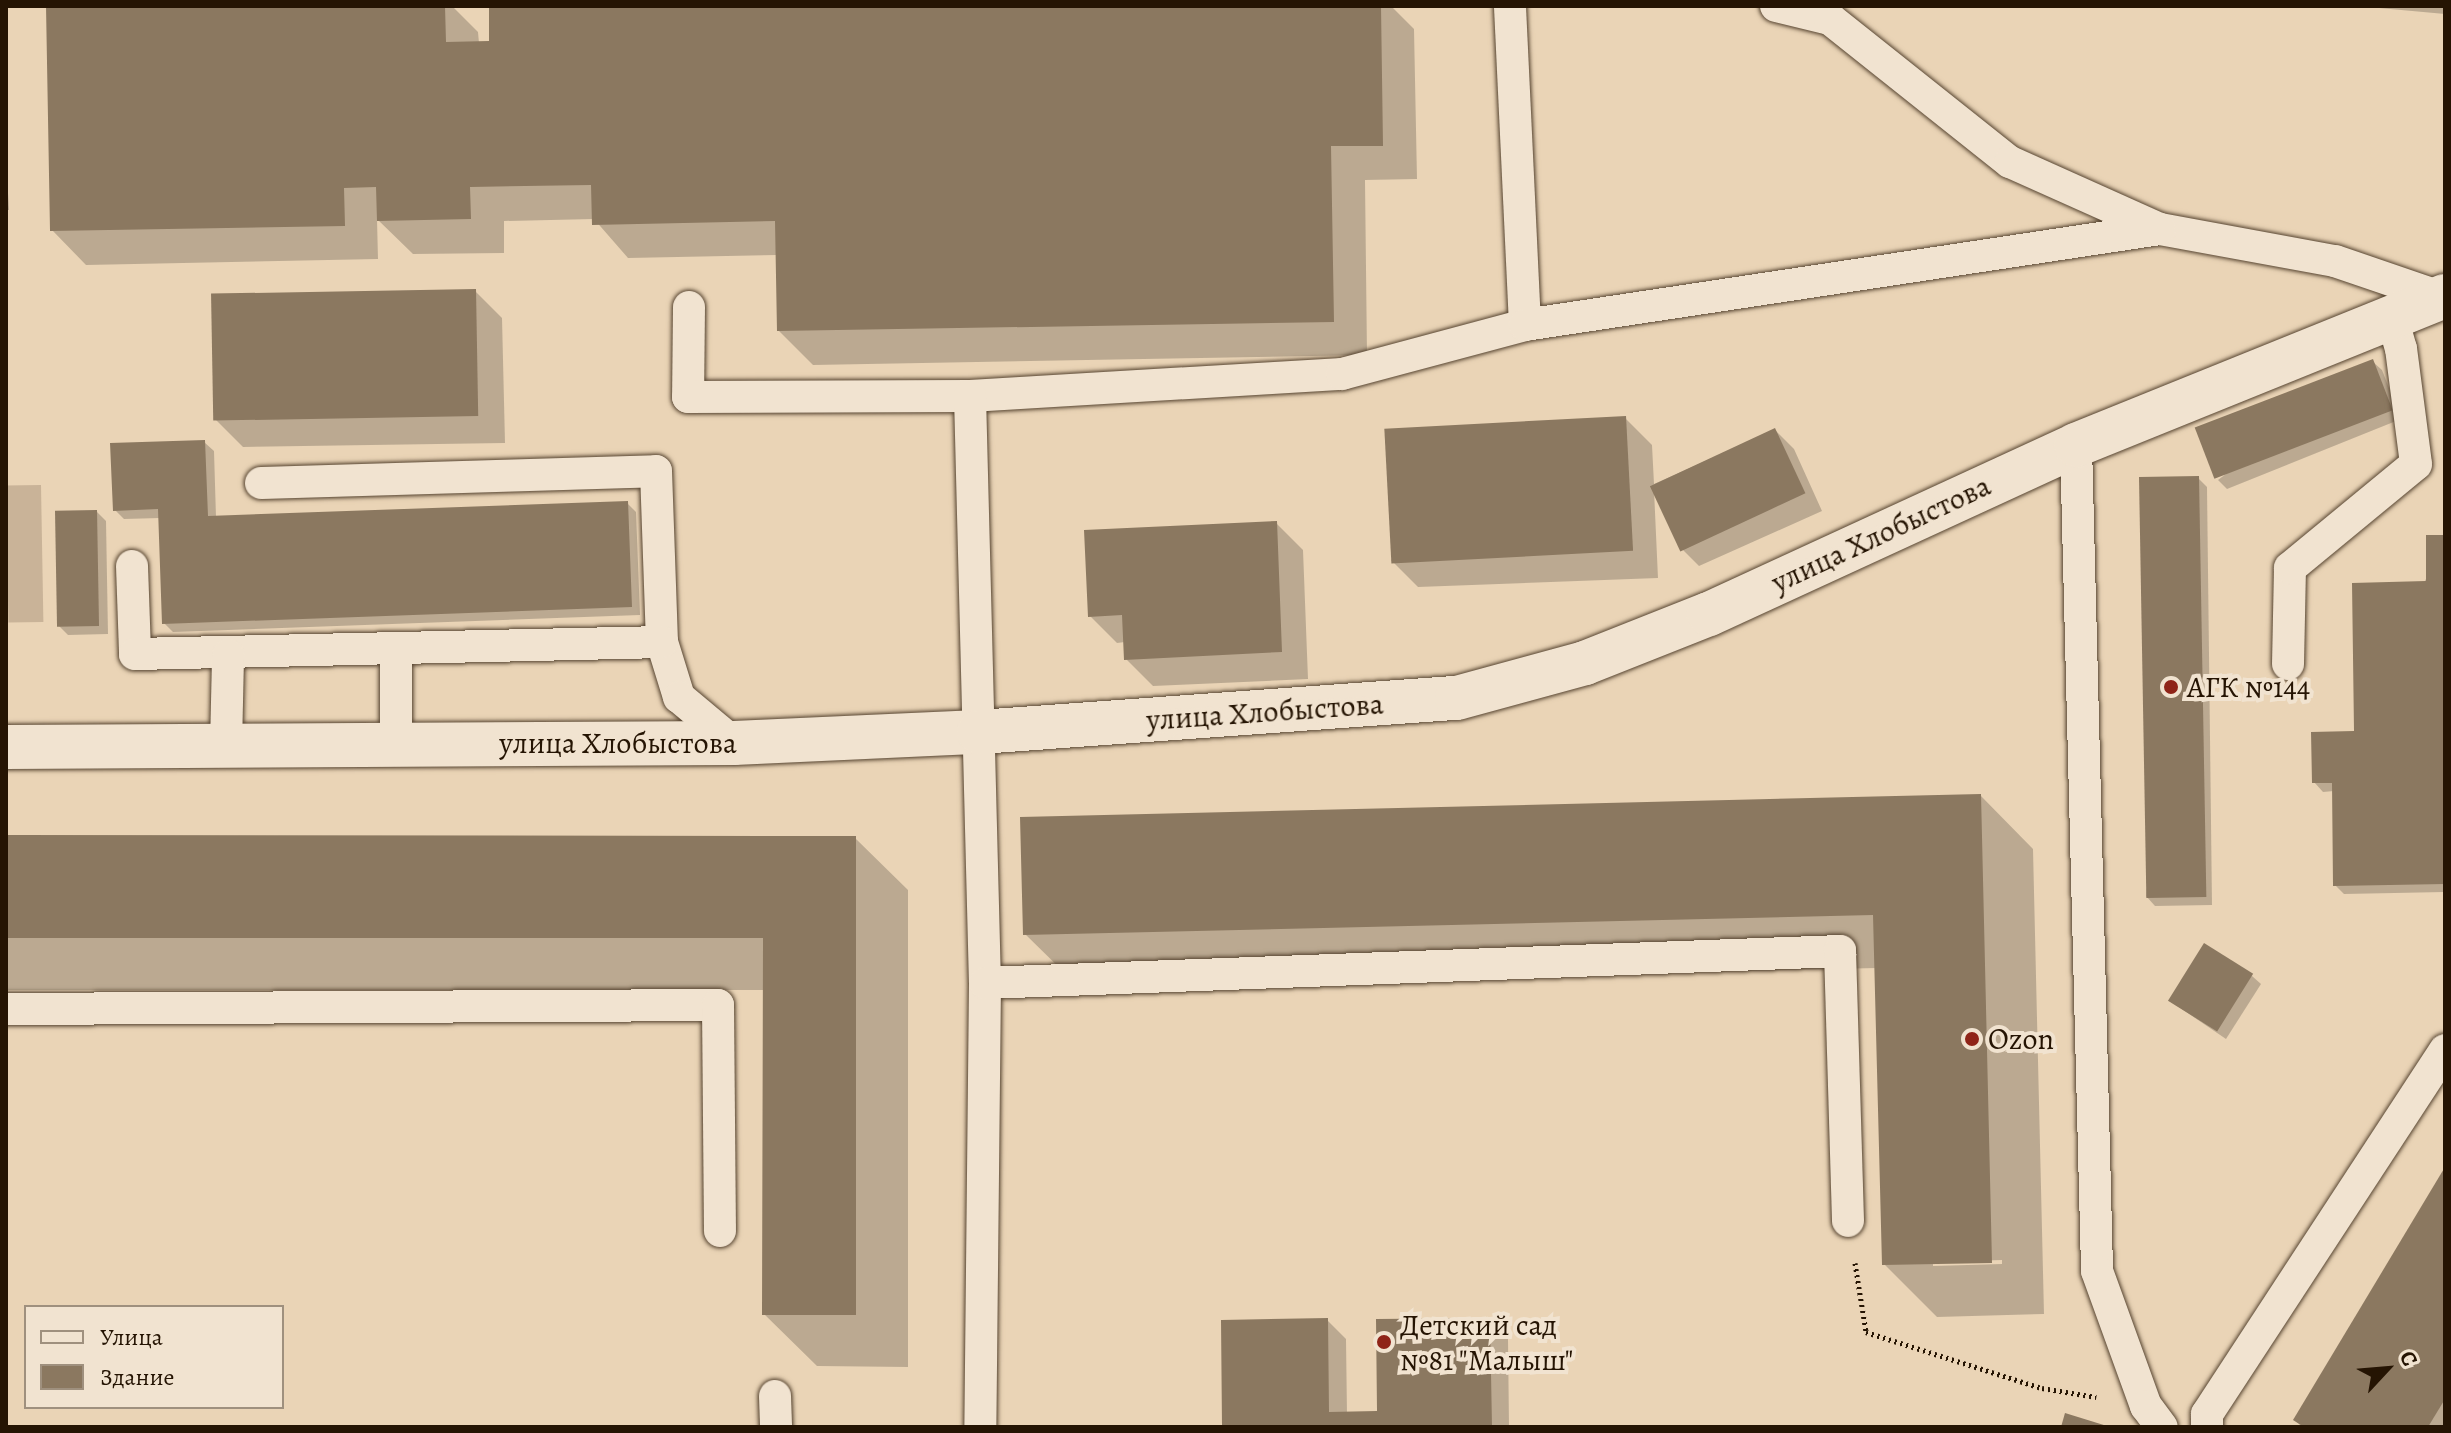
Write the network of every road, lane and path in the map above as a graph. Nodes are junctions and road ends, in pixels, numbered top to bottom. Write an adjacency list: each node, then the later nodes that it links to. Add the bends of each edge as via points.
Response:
1 (1510, 6): 7 (lane)
2 (1776, 6): 3 (lane, via 1830,19 2010,162)
3 (2160, 229): 4 (lane, via 2335,261); 7 (lane)
4 (2442, 297): 6 (street, улица Хлобыстова)
5 (689, 307): 8 (lane, via 688,397)
6 (2392, 317): 9 (street, улица Хлобыстова); 15 (lane, via 2416,464 2290,568)
7 (1525, 325): 8 (lane, via 1342,374)
8 (970, 396): 16 (lane)
9 (2076, 445): 16 (street, улица Хлобыстова, via 1709,614 1585,663 1457,698); 26 (lane, via 2097,1271)
10 (261, 483): 12 (lane, via 656,471)
11 (132, 566): 14 (lane, via 135,654)
12 (662, 642): 13 (lane); 17 (lane, via 679,697)
13 (396, 649): 14 (lane); 18 (lane)
14 (228, 655): 19 (lane)
15 (2288, 664)
16 (979, 732): 17 (street, улица Хлобыстова); 21 (lane)
17 (734, 743): 18 (street, улица Хлобыстова)
18 (396, 745): 19 (street, улица Хлобыстова)
19 (226, 746): 20 (street, улица Хлобыстова)
20 (6, 747)
21 (985, 983): 24 (lane, via 1840,951); 27 (lane)
22 (6, 1009): 25 (lane, via 718,1005)
23 (2445, 1050): 28 (lane, via 2207,1414)
24 (1848, 1221): 26 (path, via 1866,1332 2042,1388)
25 (720, 1231)
26 (2154, 1416)
27 (980, 1427)
28 (2207, 1427)

